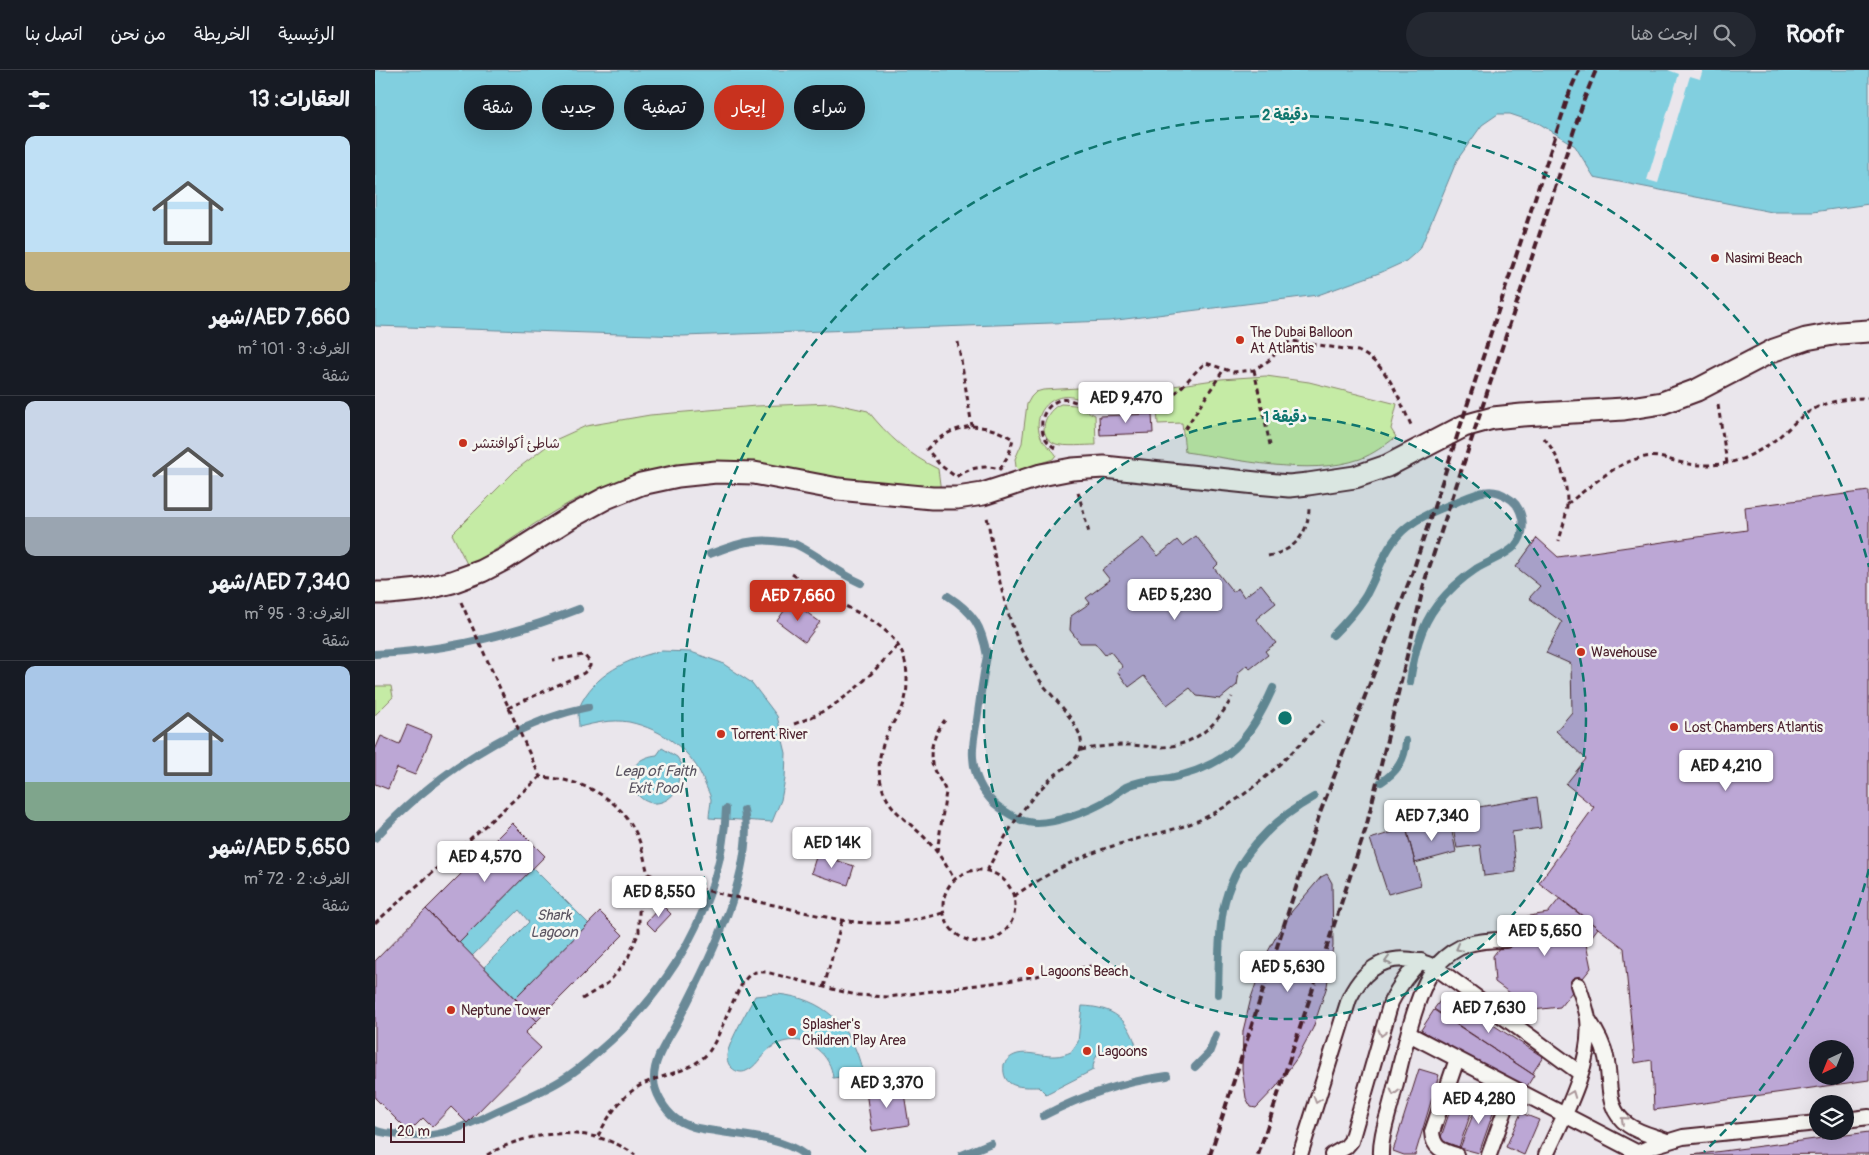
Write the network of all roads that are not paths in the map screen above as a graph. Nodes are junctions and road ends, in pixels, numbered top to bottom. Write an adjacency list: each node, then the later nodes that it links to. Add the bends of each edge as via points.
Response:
1 (1869, 331): 2 (street, via 1806,339 1774,350 1680,398 1643,407 1493,418 1464,426 1387,466 1355,477 1308,484 1256,484 1104,467 1041,475 983,494 932,498 838,489 754,473 678,476 641,484 606,498 474,574 419,590)
2 (375, 593)
3 (1506, 940): 5 (lane, one-way to 5, via 1481,940 1464,945)
4 (1421, 960): 5 (lane); 18 (lane, one-way to 18, via 1406,958 1377,965 1356,985 1349,998); 19 (lane, one-way to 19, via 1408,973 1391,1002 1354,1134 1345,1148)
5 (1435, 967): 8 (lane, via 1426,982); 10 (lane)
6 (1578, 985): 7 (lane)
7 (1588, 1018): 10 (lane, via 1589,1037); 16 (lane, one-way to 7, via 1629,1125 1614,1109 1607,1058)
8 (1409, 1034): 9 (lane); 20 (lane, one-way to 20, via 1383,1135)
9 (1457, 1059): 11 (lane); 21 (lane, via 1432,1132 1434,1144)
10 (1580, 1073): 12 (lane, one-way to 10)
11 (1513, 1088): 12 (lane); 22 (lane)
12 (1565, 1114): 17 (lane); 23 (lane)
13 (1869, 1117): 14 (lane)
14 (1854, 1119)
15 (1809, 1123): 16 (lane)
16 (1667, 1141): 17 (lane)
17 (1641, 1154)
18 (1300, 1155)
19 (1332, 1155)
20 (1381, 1155)
21 (1455, 1155)
22 (1489, 1155)
23 (1546, 1155)

